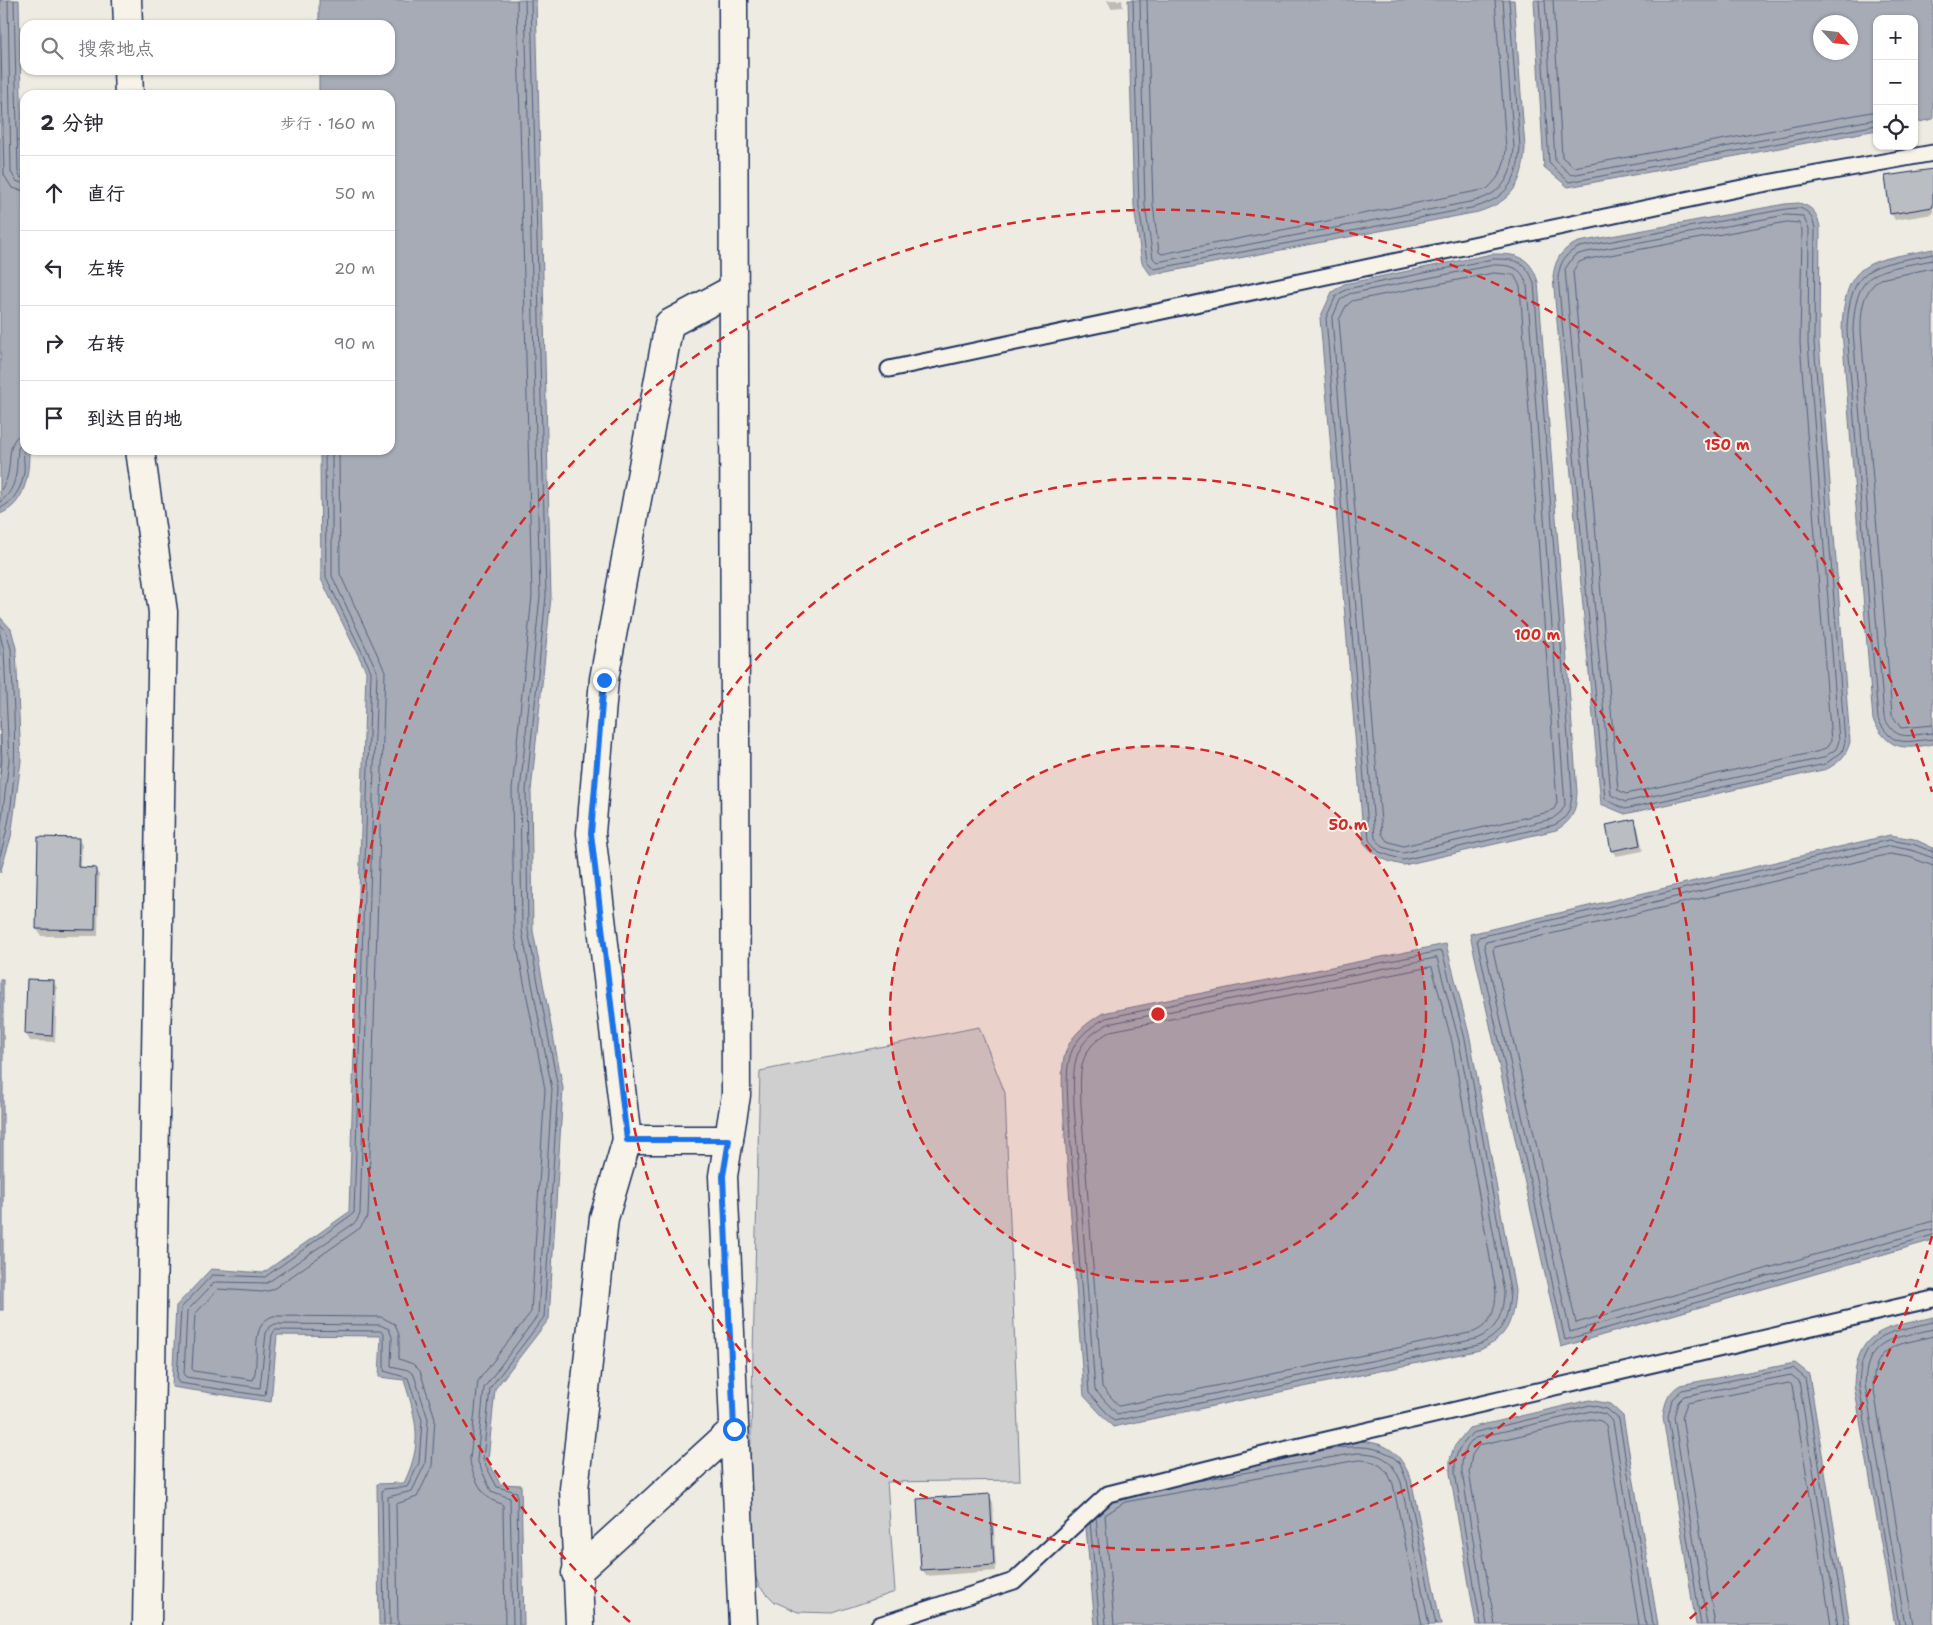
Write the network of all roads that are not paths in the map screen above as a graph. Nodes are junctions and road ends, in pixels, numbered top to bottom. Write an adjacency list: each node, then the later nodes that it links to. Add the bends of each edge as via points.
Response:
1 (127, 0): 3 (street)
2 (733, 0): 7 (street)
3 (128, 20)
4 (128, 75): 5 (street)
5 (129, 90)
6 (1933, 153): 8 (lane, via 1731,190)
7 (734, 289): 10 (street, via 669,324 604,680 591,833); 11 (street, via 736,1095)
8 (889, 369)
9 (141, 455): 15 (street, via 163,612)
10 (627, 1140): 11 (street); 14 (street, via 604,1218 574,1489)
11 (729, 1140): 13 (street, via 723,1176)
12 (1933, 1299): 18 (lane, via 1108,1494 1014,1581)
13 (734, 1429): 14 (street); 17 (street)
14 (576, 1573): 16 (street)
15 (147, 1625)
16 (580, 1625)
17 (743, 1625)
18 (879, 1625)

